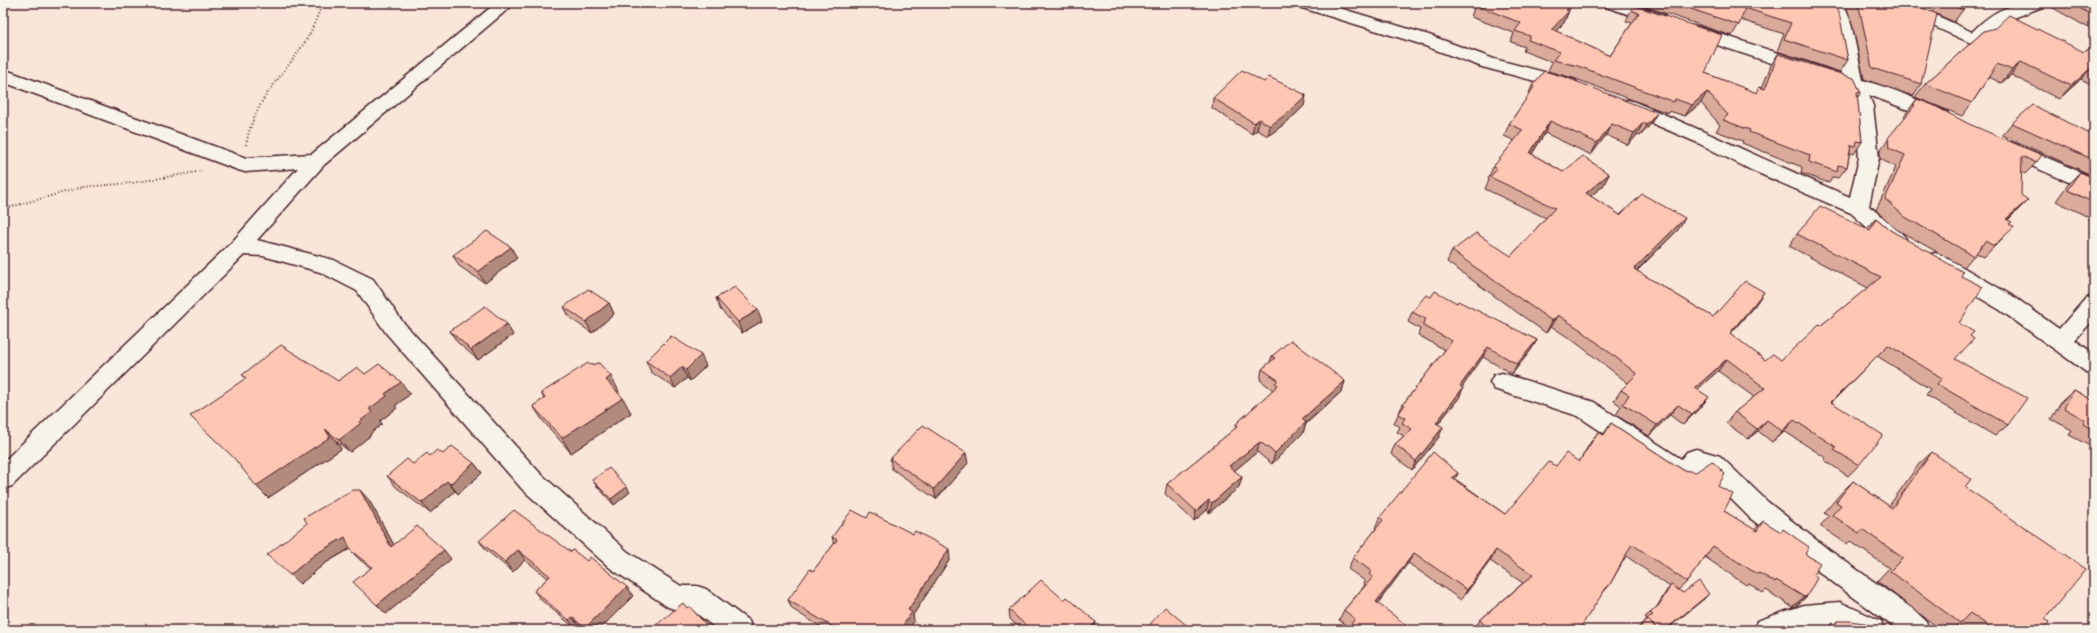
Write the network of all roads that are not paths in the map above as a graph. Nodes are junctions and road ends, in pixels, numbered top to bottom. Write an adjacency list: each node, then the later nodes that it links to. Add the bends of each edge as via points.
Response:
1 (506, 3): 13 (street)
2 (1305, 3): 9 (street, via 1423,39 1488,63)
3 (1612, 3): 8 (street)
4 (1835, 3): 8 (street, via 1842,23)
5 (1896, 3): 6 (street, via 1971,38 1978,36 1995,19)
6 (2036, 3)
7 (3, 75): 13 (street, via 245,164)
8 (1855, 84): 11 (street, via 1932,111); 15 (street, via 1864,106 1869,158)
9 (1587, 90)
10 (1608, 98): 15 (street, via 1705,138 1758,165)
11 (1953, 122)
12 (1995, 142): 14 (street)
13 (317, 160): 16 (street)
14 (2094, 186)
15 (1858, 208): 18 (street, via 1888,235 2008,304)
16 (239, 247): 21 (street); 22 (street, via 263,248 327,266 365,285 399,333 532,481 619,560 677,598 697,598)
17 (2094, 304): 18 (street)
18 (2060, 341): 19 (street)
19 (2094, 366)
20 (1502, 382): 25 (street, via 1528,388 1586,410 1683,473 1696,459 1711,463 1759,510 1820,558 1904,618)
21 (3, 478)
22 (739, 630)
23 (1768, 630): 24 (street, via 1804,618 1840,615)
24 (1871, 630)
25 (1916, 630)

